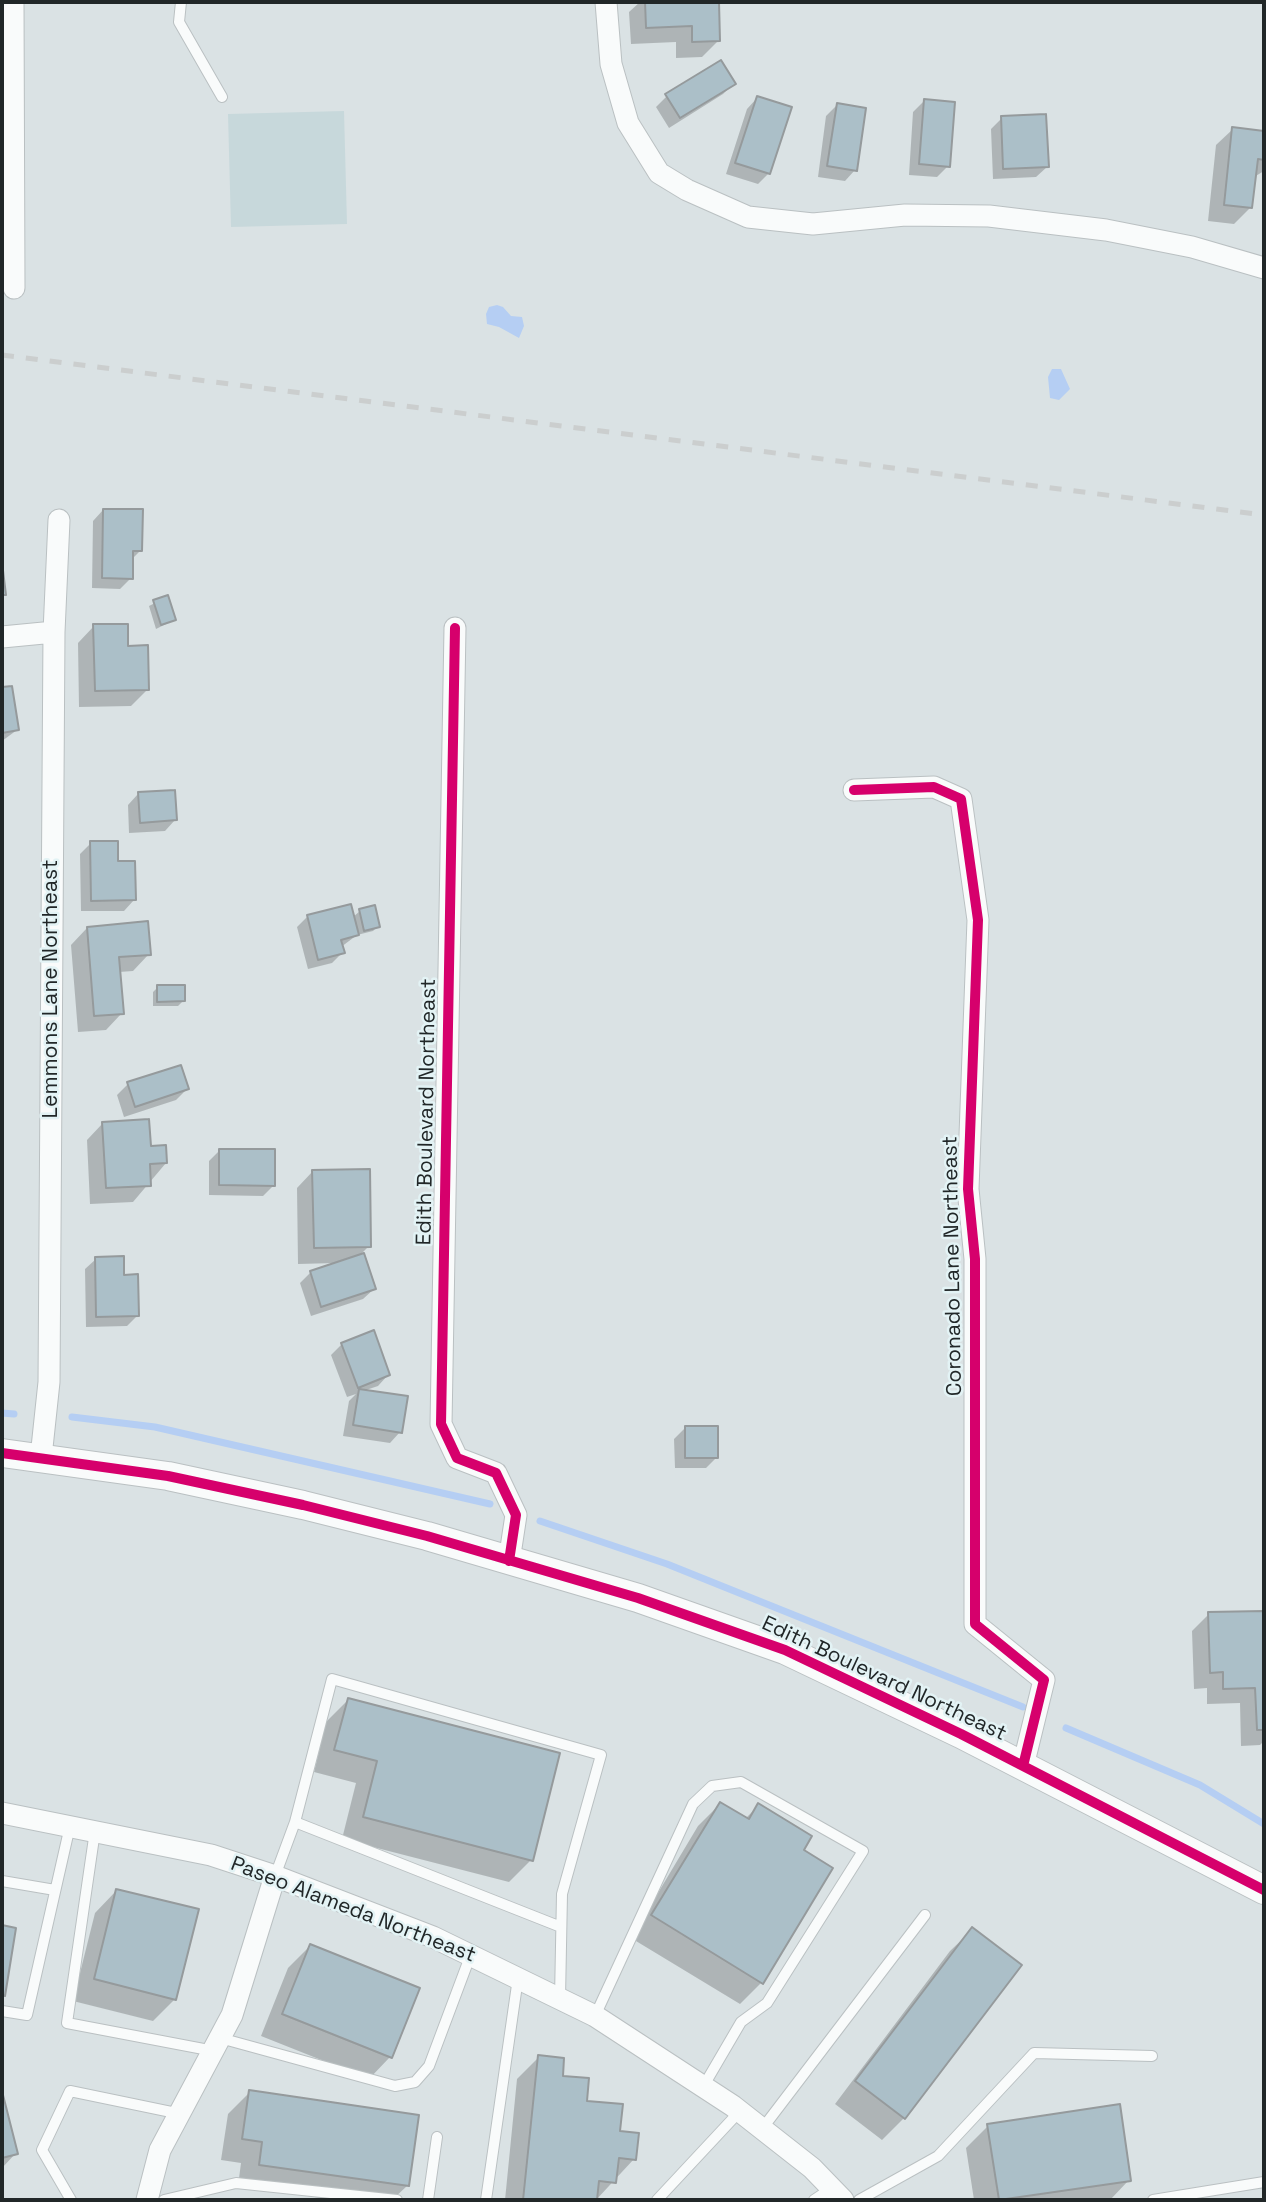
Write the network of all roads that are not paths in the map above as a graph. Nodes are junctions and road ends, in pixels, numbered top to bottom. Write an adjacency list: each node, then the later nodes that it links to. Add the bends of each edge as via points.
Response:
1 (13, 2): 6 (street)
2 (181, 2): 4 (lane, via 179,22)
3 (606, 2): 5 (street, via 611,64 628,123 659,173 748,217 813,224 905,215 989,216 1105,230 1192,247)
4 (222, 97)
5 (1264, 268)
6 (14, 288)
7 (59, 520): 9 (street, Lemmons Lane Northeast)
8 (455, 628): 14 (street, Edith Boulevard Northeast, via 441,1424 457,1458 496,1473 516,1515)
9 (54, 632): 10 (street); 13 (street, Lemmons Lane Northeast, via 49,1382)
10 (2, 637)
11 (854, 790): 15 (street, Coronado Lane Northeast, via 934,787 961,799 978,920 968,1189 975,1259 975,1624 1044,1680)
12 (2, 1453): 13 (street, Edith Boulevard Northeast)
13 (41, 1457): 14 (street, Edith Boulevard Northeast, via 167,1476 303,1505)
14 (509, 1561): 15 (street, Edith Boulevard Northeast, via 638,1598 785,1650)
15 (1023, 1766): 23 (street, Edith Boulevard Northeast)
16 (2, 1814): 18 (street, Paseo Alameda Northeast)
17 (295, 1822): 20 (lane); 25 (lane); 25 (lane, via 332,1679 601,1755 562,1894)
18 (70, 1826): 19 (street, Paseo Alameda Northeast); 22 (lane)
19 (95, 1831): 20 (street, Paseo Alameda Northeast, via 211,1855); 31 (lane, via 67,2023)
20 (275, 1876): 26 (street, Paseo Alameda Northeast); 31 (street, via 232,2015)
21 (2, 1881): 22 (lane)
22 (55, 1890): 29 (lane, via 27,2015)
23 (1264, 1890)
24 (925, 1915): 36 (lane)
25 (561, 1927): 28 (lane)
26 (471, 1954): 27 (street, Paseo Alameda Northeast); 31 (lane, via 429,2066 415,2082 395,2086)
27 (518, 1978): 28 (street, Paseo Alameda Northeast); 45 (lane)
28 (560, 1998): 30 (street, Paseo Alameda Northeast)
29 (2, 2011)
30 (595, 2016): 33 (street, Paseo Alameda Northeast); 33 (lane, via 693,1804 712,1786 741,1782 863,1852 767,2003 741,2022)
31 (217, 2044): 35 (street)
32 (1152, 2056): 48 (lane, via 1034,2053 938,2156)
33 (703, 2087): 34 (street, Paseo Alameda Northeast)
34 (740, 2111): 36 (street, Paseo Alameda Northeast); 46 (lane)
35 (181, 2114): 40 (lane, via 70,2091 42,2150); 41 (street, via 160,2150)
36 (762, 2129): 39 (street, Paseo Alameda Northeast)
37 (437, 2137): 44 (lane)
38 (1264, 2182): 49 (lane)
39 (838, 2194): 47 (lane)
40 (71, 2200)
41 (147, 2200)
42 (164, 2200): 43 (lane, via 236,2183)
43 (397, 2200)
44 (428, 2200)
45 (486, 2200)
46 (657, 2200)
47 (814, 2200)
48 (859, 2200)
49 (1153, 2200)

